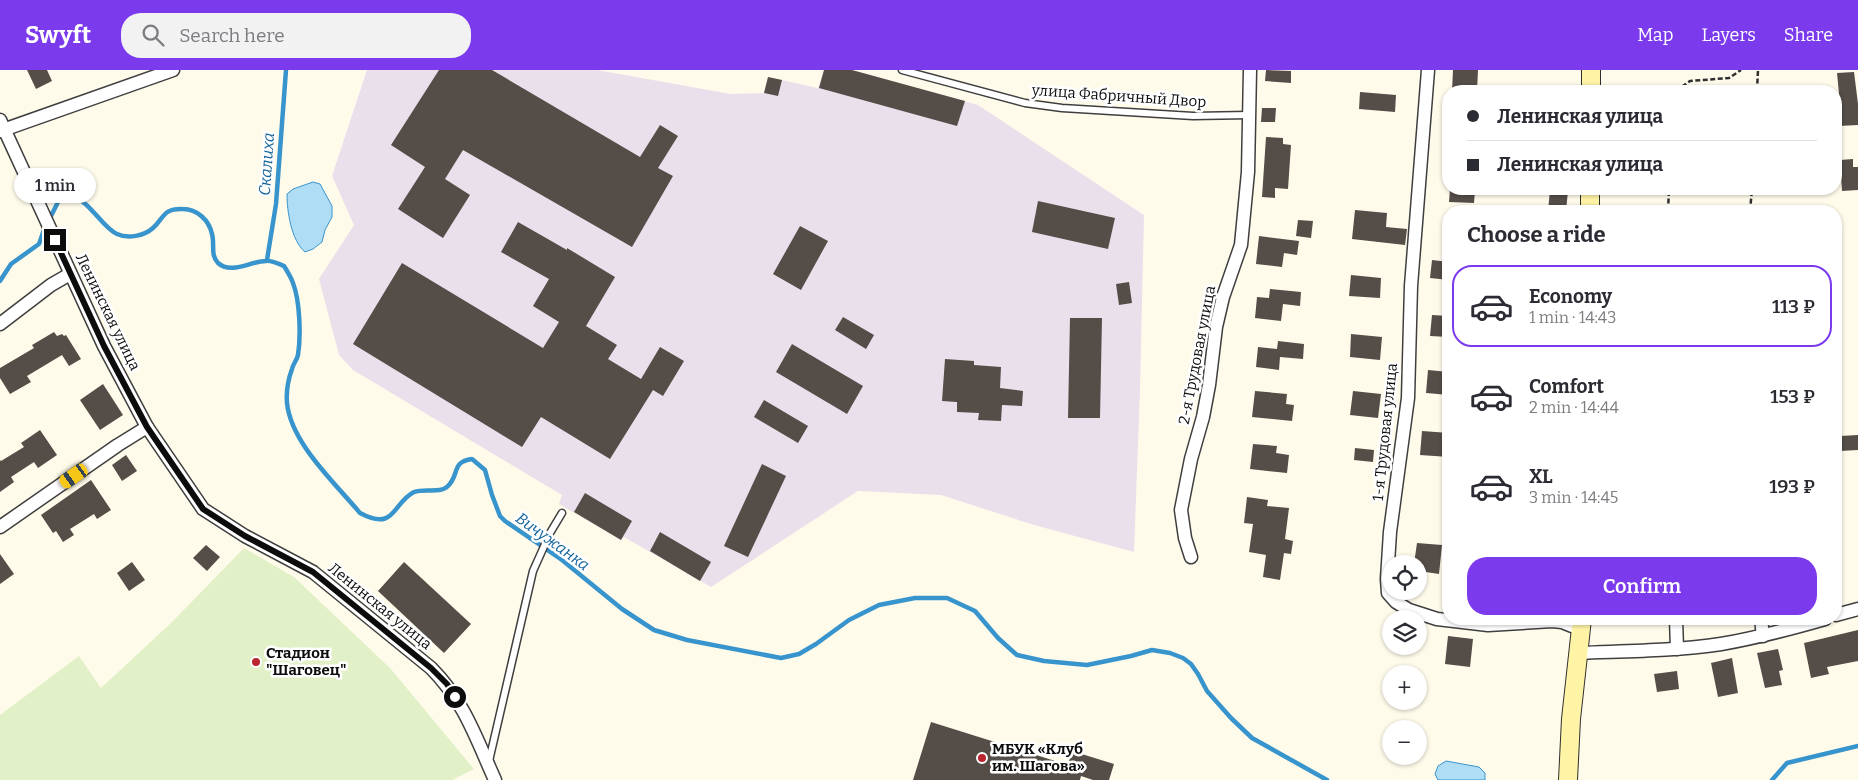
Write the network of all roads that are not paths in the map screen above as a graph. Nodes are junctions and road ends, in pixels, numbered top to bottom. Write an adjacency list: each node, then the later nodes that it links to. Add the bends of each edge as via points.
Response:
1 (173, 70): 8 (street)
2 (902, 70): 7 (lane, улица Фабричный Двор, via 1025,103 1062,108 1193,116)
3 (1250, 70): 7 (street, 2-я Трудовая улица)
4 (1428, 70): 17 (street, 1-я Трудовая улица, via 1411,286 1408,398 1387,578 1388,594 1396,602 1409,610)
5 (1591, 70): 6 (main road)
6 (1591, 85)
7 (1249, 115): 14 (street, 2-я Трудовая улица, via 1241,245 1216,327 1209,385 1181,510)
8 (2, 127): 9 (street, Ленинская улица)
9 (70, 274): 10 (street); 11 (street, Ленинская улица)
10 (0, 324)
11 (147, 427): 13 (street); 25 (street, Ленинская улица, via 203,509 245,536 313,572 431,668 447,684 463,710)
12 (562, 513): 25 (lane, via 533,570)
13 (0, 528)
14 (1191, 557)
15 (1858, 609): 16 (street)
16 (1842, 614)
17 (1442, 620)
18 (1582, 625): 24 (main road)
19 (1676, 625): 23 (street)
20 (1762, 625): 22 (street)
21 (1803, 625): 22 (street)
22 (1763, 636): 23 (street)
23 (1677, 649): 24 (street)
24 (1580, 653): 27 (main road, via 1571,719)
25 (488, 765): 26 (street, Ленинская улица)
26 (494, 780)
27 (1568, 780)

